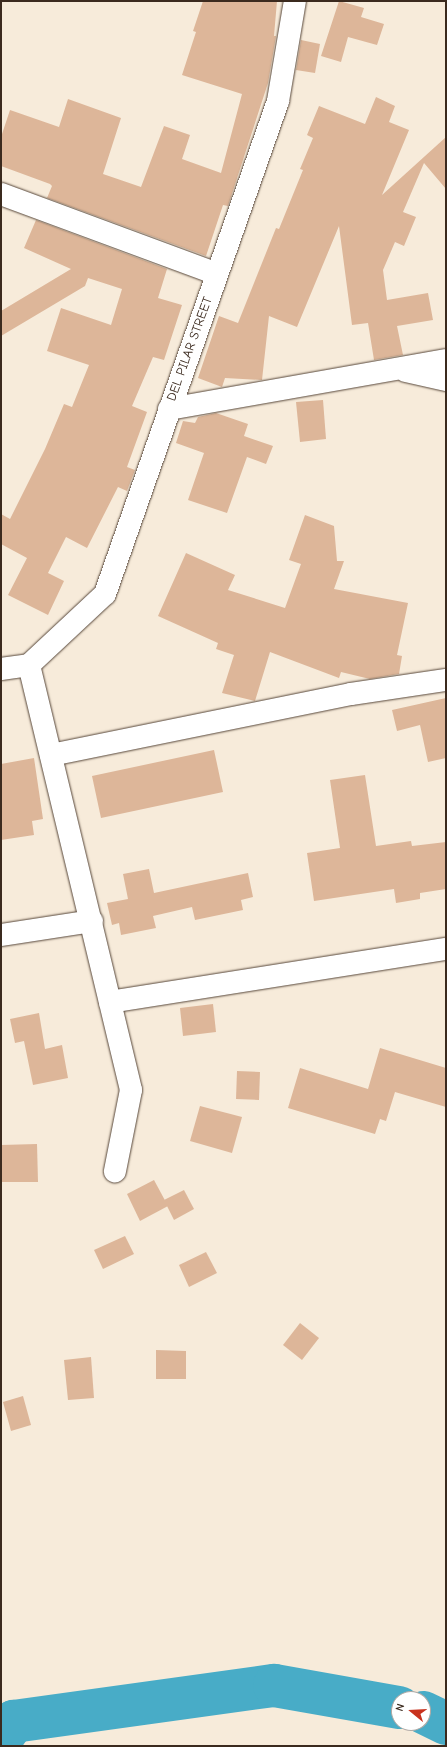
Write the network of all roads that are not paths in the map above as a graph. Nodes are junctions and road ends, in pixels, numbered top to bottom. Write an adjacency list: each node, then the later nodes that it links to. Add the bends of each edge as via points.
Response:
1 (295, 1): 3 (street, DEL PILAR STREET, via 278,101)
2 (1, 194): 3 (street)
3 (217, 274): 7 (street, DEL PILAR STREET)
4 (446, 360): 5 (street)
5 (397, 369): 6 (street); 7 (street)
6 (446, 380)
7 (169, 409): 8 (street, DEL PILAR STREET, via 105,594)
8 (29, 665): 9 (street); 11 (street)
9 (1, 669)
10 (446, 680): 11 (street, via 351,694)
11 (51, 755): 12 (street)
12 (92, 921): 13 (street); 15 (street)
13 (1, 935)
14 (446, 949): 15 (street)
15 (110, 1002): 16 (street, via 131,1090)
16 (115, 1171)

